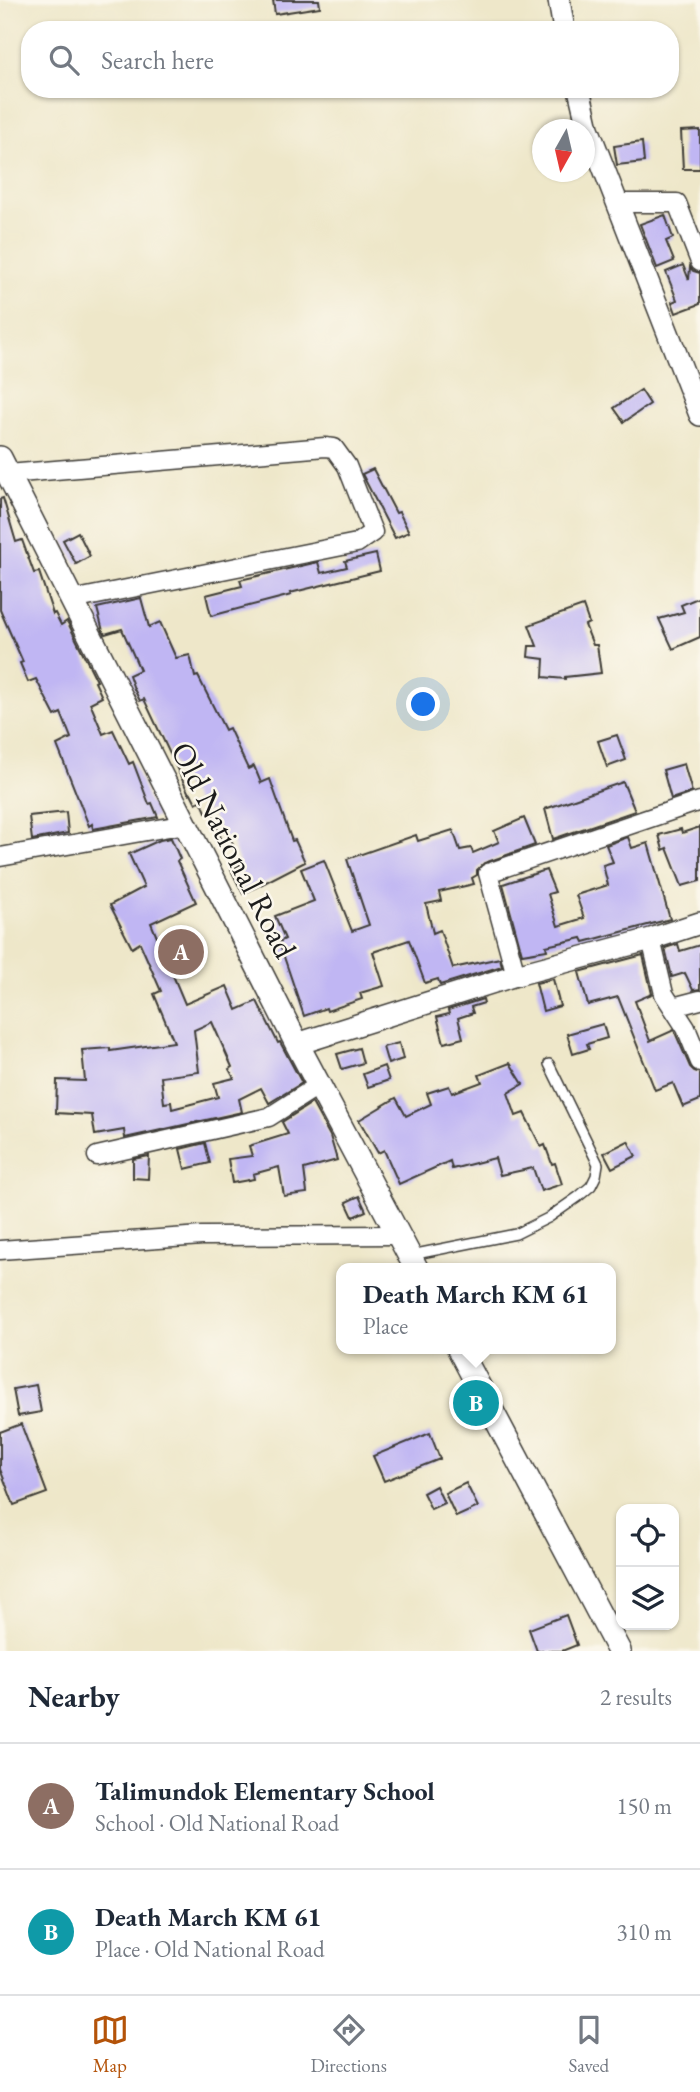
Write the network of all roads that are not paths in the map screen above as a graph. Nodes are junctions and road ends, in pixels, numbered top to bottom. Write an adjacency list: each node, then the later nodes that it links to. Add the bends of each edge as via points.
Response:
1 (559, 0): 2 (street)
2 (562, 21)
3 (581, 98): 4 (street)
4 (617, 203): 5 (street, via 677,203); 6 (street)
5 (700, 262)
6 (700, 415)
7 (4, 466): 8 (main road, Old National Road); 8 (street, via 334,448 347,466 373,532 357,543)
8 (72, 600): 10 (main road, Old National Road)
9 (700, 801): 14 (street, via 488,873)
10 (186, 824): 11 (street); 17 (main road, Old National Road)
11 (0, 857)
12 (700, 923): 13 (street)
13 (651, 940): 14 (street); 16 (street, via 664,994)
14 (516, 975): 17 (street)
15 (700, 1000): 16 (street)
16 (673, 1007): 18 (street)
17 (298, 1044): 20 (main road, Old National Road)
18 (700, 1062)
19 (549, 1065): 24 (lane, via 598,1164 591,1186 548,1218 516,1234)
20 (319, 1085): 21 (street, via 269,1117); 22 (main road, Old National Road)
21 (97, 1156)
22 (398, 1235): 23 (street, via 202,1236); 24 (main road, Old National Road)
23 (0, 1250)
24 (413, 1262)
25 (462, 1354): 26 (main road)
26 (619, 1651)

